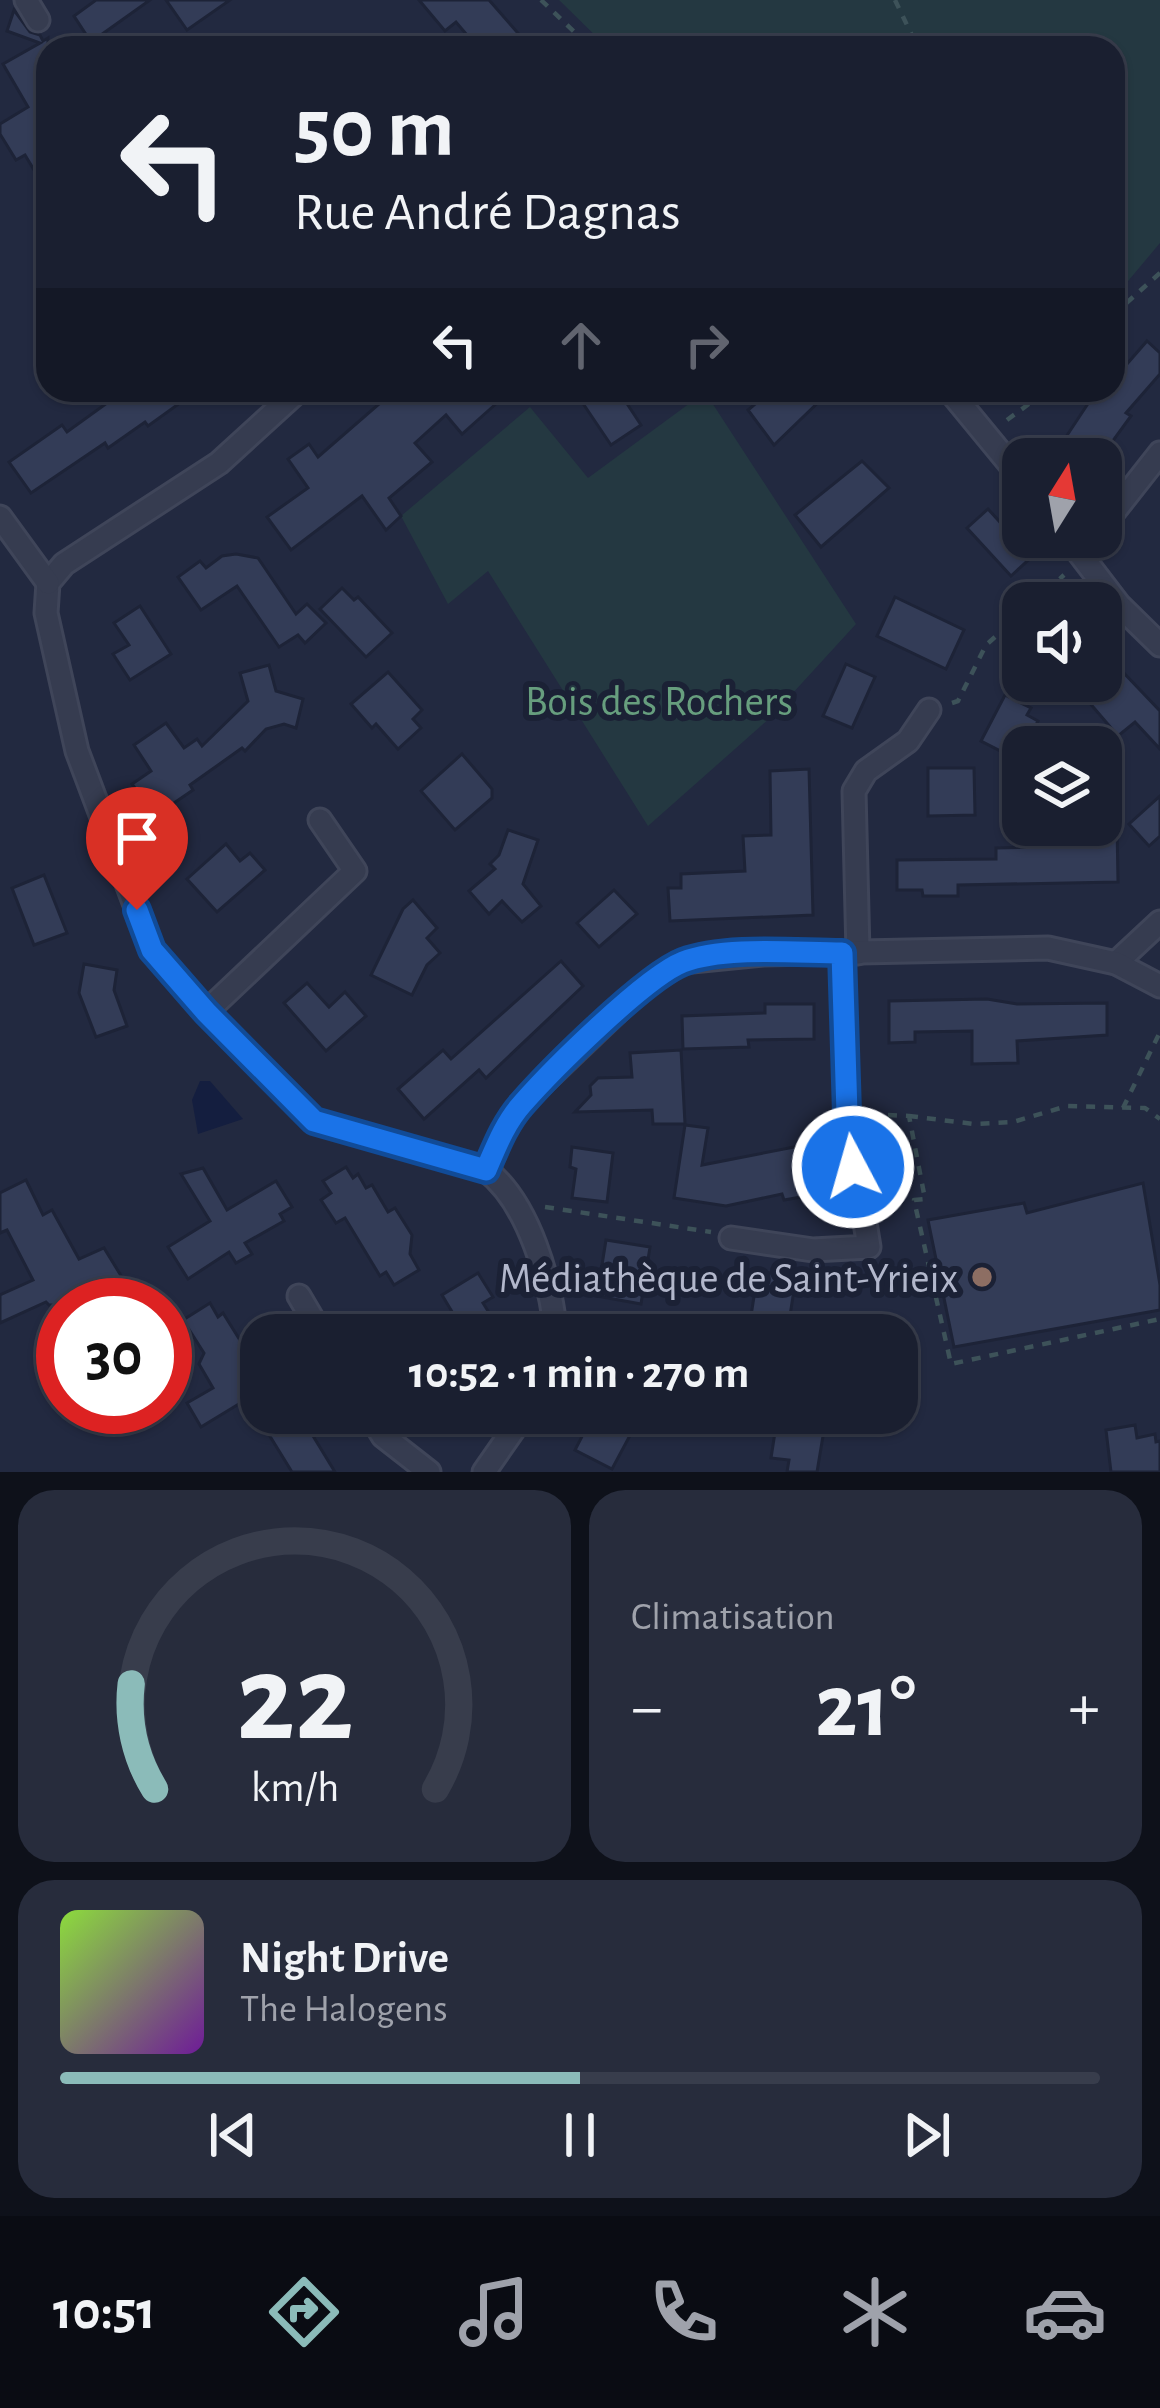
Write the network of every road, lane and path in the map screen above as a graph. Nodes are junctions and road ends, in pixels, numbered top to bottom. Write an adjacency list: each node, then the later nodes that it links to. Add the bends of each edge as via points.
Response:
1 (541, 0): 3 (path)
2 (896, 0): 4 (path)
3 (578, 36)
4 (912, 36)
5 (1160, 273): 6 (path)
6 (1125, 304)
7 (286, 402): 18 (street, via 220,463 64,564)
8 (959, 402): 10 (street)
9 (1032, 402): 10 (path)
10 (988, 435): 11 (street)
11 (1002, 453)
12 (1160, 453): 13 (street)
13 (1122, 501)
14 (0, 517): 18 (street)
15 (1071, 558): 17 (path)
16 (1089, 558): 20 (street, via 1119,605)
17 (1051, 582)
18 (48, 583): 27 (street, via 46,613 77,751 152,950)
19 (1002, 631): 21 (path, via 958,700)
20 (1160, 645)
21 (929, 710): 24 (street, via 854,791)
22 (320, 820): 27 (street, via 356,871)
23 (1160, 922): 25 (street)
24 (850, 953): 25 (street, via 1048,948); 30 (street); 33 (street, via 682,962 641,989 520,1106)
25 (1116, 963): 26 (street)
26 (1160, 986)
27 (206, 1012): 33 (street, via 314,1121)
28 (1160, 1032): 29 (path)
29 (1124, 1108): 31 (path); 32 (path, via 1067,1106 974,1124)
30 (847, 1113): 32 (path); 35 (street, via 869,1247 812,1250)
31 (1158, 1114)
32 (909, 1116): 39 (path, via 925,1199 914,1200 951,1364)
33 (486, 1170): 34 (street)
34 (521, 1208): 35 (path); 38 (street)
35 (731, 1238)
36 (299, 1296): 37 (street)
37 (310, 1314)
38 (554, 1314)
39 (1160, 1319)
40 (382, 1434): 42 (street)
41 (510, 1434): 43 (street)
42 (429, 1472)
43 (484, 1472)

